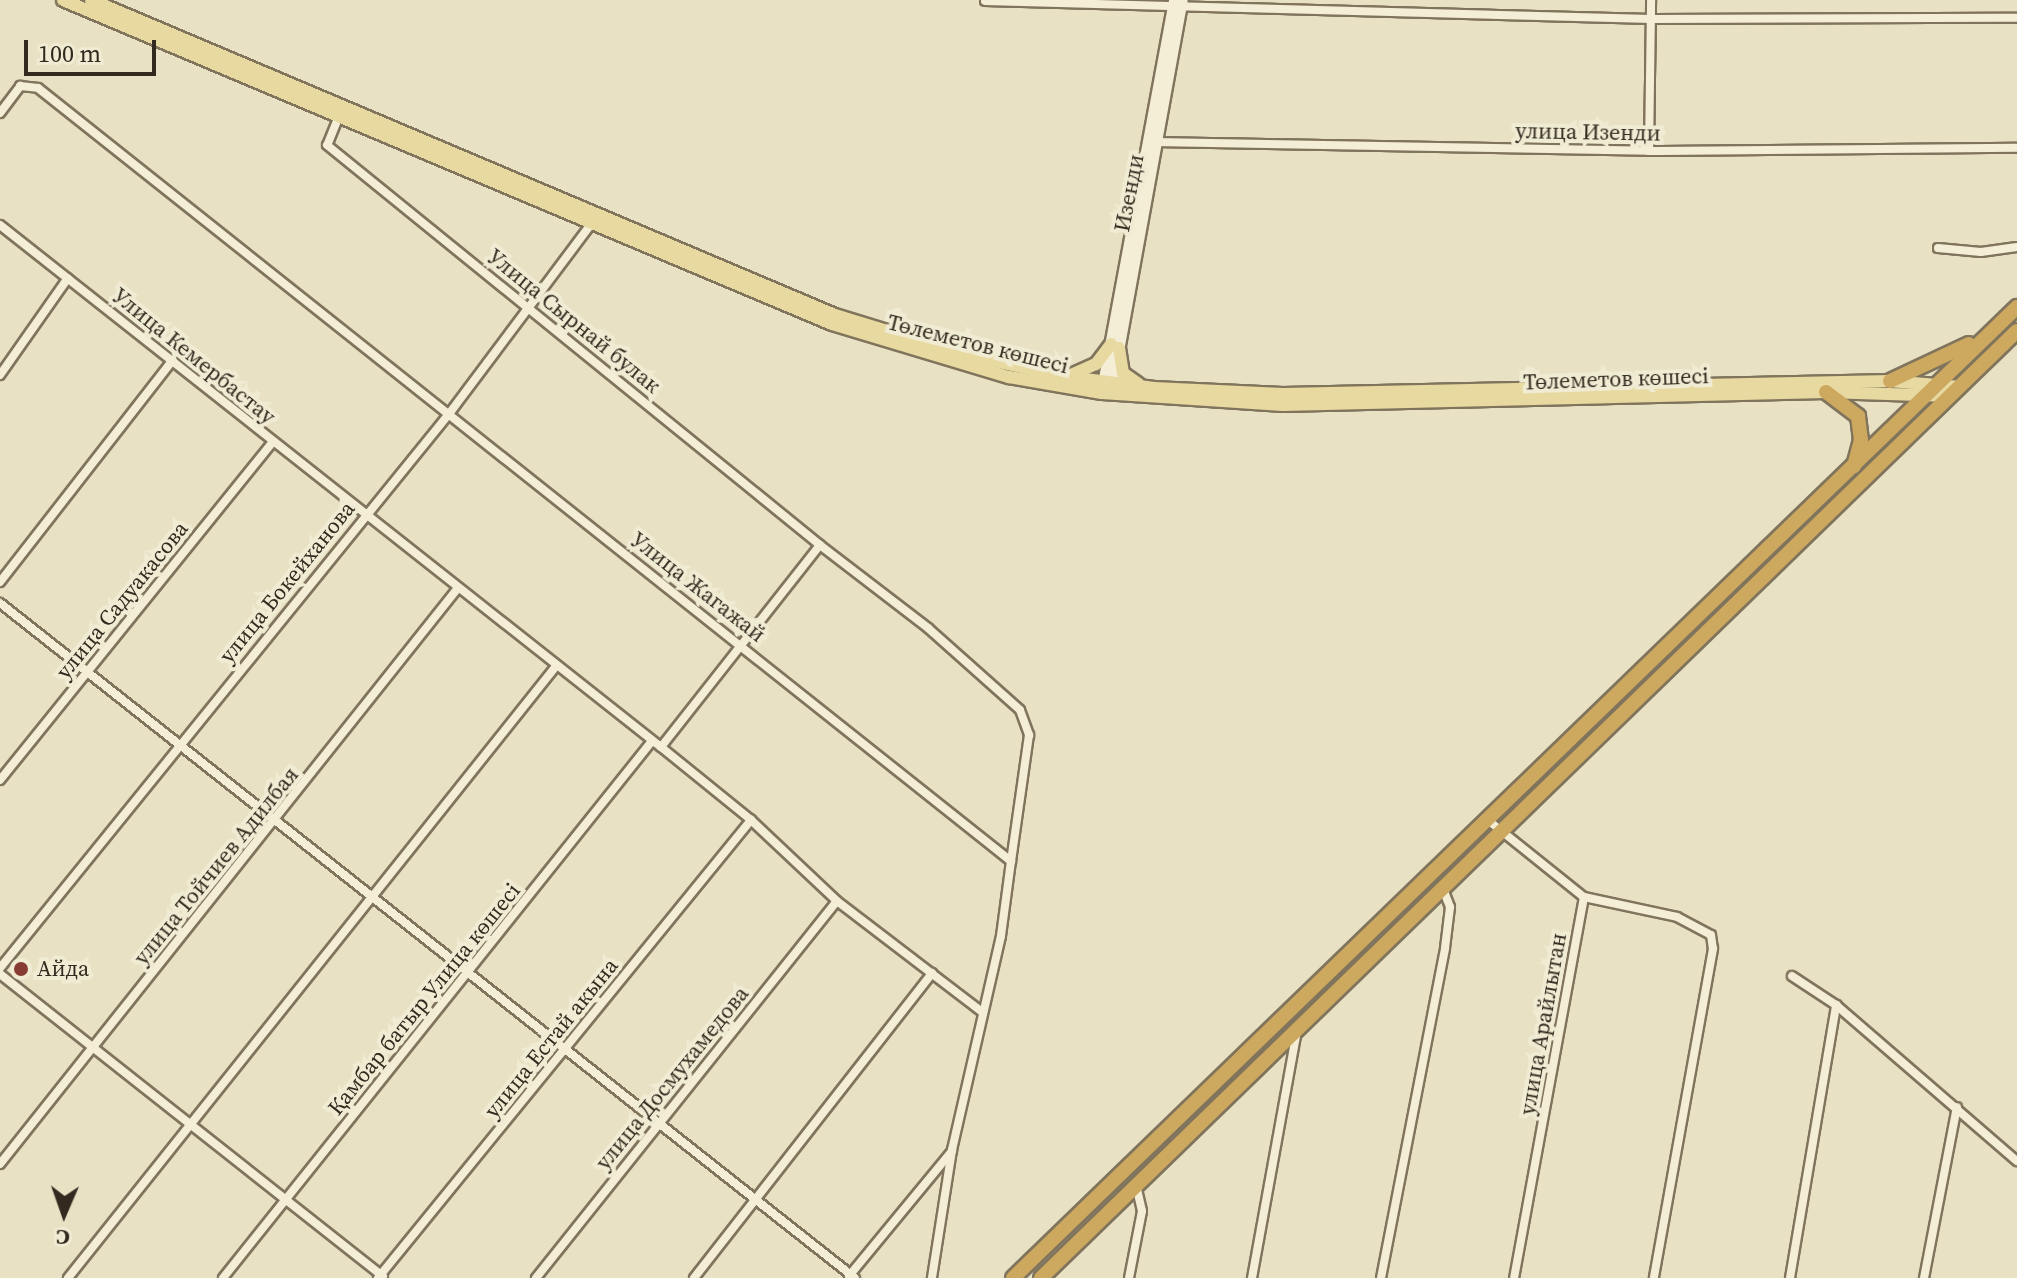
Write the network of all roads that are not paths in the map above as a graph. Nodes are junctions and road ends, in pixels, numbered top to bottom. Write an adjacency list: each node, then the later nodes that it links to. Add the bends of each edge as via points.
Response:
1 (63, 0): 9 (main road, Төлеметов көшесі)
2 (91, 0): 13 (main road, Төлеметов көшесі)
3 (1651, 0): 7 (street)
4 (985, 1): 5 (street)
5 (1177, 4): 7 (street); 10 (street, Изенди)
6 (2017, 18): 7 (street)
7 (1652, 19): 12 (street)
8 (0, 113): 32 (street, Улица Жагажай, via 20,86 38,88)
9 (339, 116): 13 (main road, Төлеметов көшесі); 19 (street, Улица Сырнай булак, via 327,145)
10 (1154, 142): 12 (street, улица Изенди); 22 (street, Изенди)
11 (2017, 148): 12 (street, улица Изенди)
12 (1649, 151)
13 (594, 220): 19 (street, улица Бокейханова); 25 (main road, Төлеметов көшесі, via 835,315 962,354); 27 (main road, Төлеметов көшесі, via 873,339 1009,377)
14 (0, 225): 17 (street, Улица Кемербастау)
15 (2017, 247): 16 (street, via 1981,252)
16 (1938, 248)
17 (68, 278): 23 (street, Улица Кемербастау); 24 (street)
18 (2017, 307): 21 (highway)
19 (532, 309): 32 (street, улица Бокейханова); 36 (street, Улица Сырнай булак)
20 (2017, 331): 30 (highway)
21 (1987, 333): 26 (highway); 29 (highway)
22 (1115, 346): 25 (main road, via 1096,364); 27 (street, Изенди); 28 (main road, via 1129,380)
23 (173, 360): 33 (street, Улица Кемербастау); 37 (street)
24 (0, 375)
25 (1062, 376): 27 (main road, Төлеметов көшесі)
26 (1890, 381): 28 (main road, Төлеметов көшесі, via 1384,393); 29 (main road, Төлеметов көшесі)
27 (1107, 388): 28 (main road, Төлеметов көшесі); 31 (main road, Төлеметов көшесі, via 1297,405)
28 (1154, 388)
29 (1932, 389): 30 (main road, Төлеметов көшесі); 31 (main road, Төлеметов көшесі); 34 (highway)
30 (1955, 391): 50 (highway)
31 (1826, 392): 34 (highway, via 1858,416 1861,440)
32 (449, 414): 35 (street, улица Бокейханова); 40 (street, Улица Жагажай)
33 (272, 443): 35 (street, Улица Кемербастау); 42 (street, улица Садуакасова)
34 (1854, 467): 49 (highway)
35 (364, 515): 38 (street, Улица Кемербастау); 44 (street, улица Бокейханова)
36 (820, 545): 40 (street); 51 (street, Улица Сырнай булак, via 928,628 1020,710 1029,735)
37 (0, 582)
38 (457, 589): 41 (street, Улица Кемербастау); 47 (street, улица Тойчиев Адилбая)
39 (0, 603): 42 (street)
40 (741, 643): 45 (street); 51 (street, Улица Жагажай)
41 (557, 665): 43 (street, Улица Кемербастау); 53 (street)
42 (89, 670): 44 (street); 46 (street, улица Садуакасова)
43 (652, 741): 45 (street, Улица Кемербастау); 57 (street, Қамбар батыр Улица көшесі)
44 (181, 742): 47 (street); 56 (street, улица Бокейханова)
45 (661, 747): 48 (street, Улица Кемербастау)
46 (0, 780)
47 (278, 819): 53 (street); 63 (street, улица Тойчиев Адилбая)
48 (751, 820): 55 (street, Улица Кемербастау); 64 (street, улица Естай акына)
49 (1489, 821): 50 (street); 81 (highway)
50 (1502, 832): 52 (highway); 54 (street)
51 (1011, 861): 61 (street, Улица Сырнай булак, via 1001,936)
52 (1443, 889): 62 (highway); 85 (street, via 1450,907 1445,948)
53 (373, 895): 57 (street); 67 (street)
54 (1584, 897): 86 (street, улица Арайлытан); 87 (street, via 1677,917 1711,935 1713,949)
55 (837, 901): 58 (street, Улица Кемербастау); 66 (street, улица Досмухамедова)
56 (0, 971): 63 (street)
57 (470, 971): 64 (street); 73 (street, Қамбар батыр Улица көшесі)
58 (932, 973): 61 (street, Улица Кемербастау); 72 (street)
59 (1792, 976): 60 (street)
60 (1836, 1005): 65 (street); 88 (street)
61 (981, 1011): 68 (street, Улица Сырнай булак)
62 (1297, 1029): 71 (highway); 84 (street)
63 (94, 1047): 67 (street); 70 (street, улица Тойчиев Адилбая)
64 (567, 1047): 66 (street); 74 (street, улица Естай акына)
65 (1957, 1107): 69 (street); 89 (street)
66 (660, 1121): 72 (street); 78 (street, улица Досмухамедова)
67 (189, 1124): 73 (street); 76 (street)
68 (952, 1150): 75 (street); 80 (street, Улица Сырнай булак)
69 (2017, 1161)
70 (0, 1164)
71 (1136, 1185): 82 (highway); 83 (street, via 1142,1211)
72 (756, 1199): 75 (street); 79 (street)
73 (284, 1201): 74 (street); 77 (street, Қамбар батыр Улица көшесі)
74 (381, 1277)
75 (851, 1277)
76 (68, 1278)
77 (223, 1278)
78 (536, 1278)
79 (694, 1278)
80 (932, 1278)
81 (1013, 1278)
82 (1041, 1278)
83 (1129, 1278)
84 (1252, 1278)
85 (1381, 1278)
86 (1514, 1278)
87 (1654, 1278)
88 (1790, 1278)
89 (1924, 1278)

